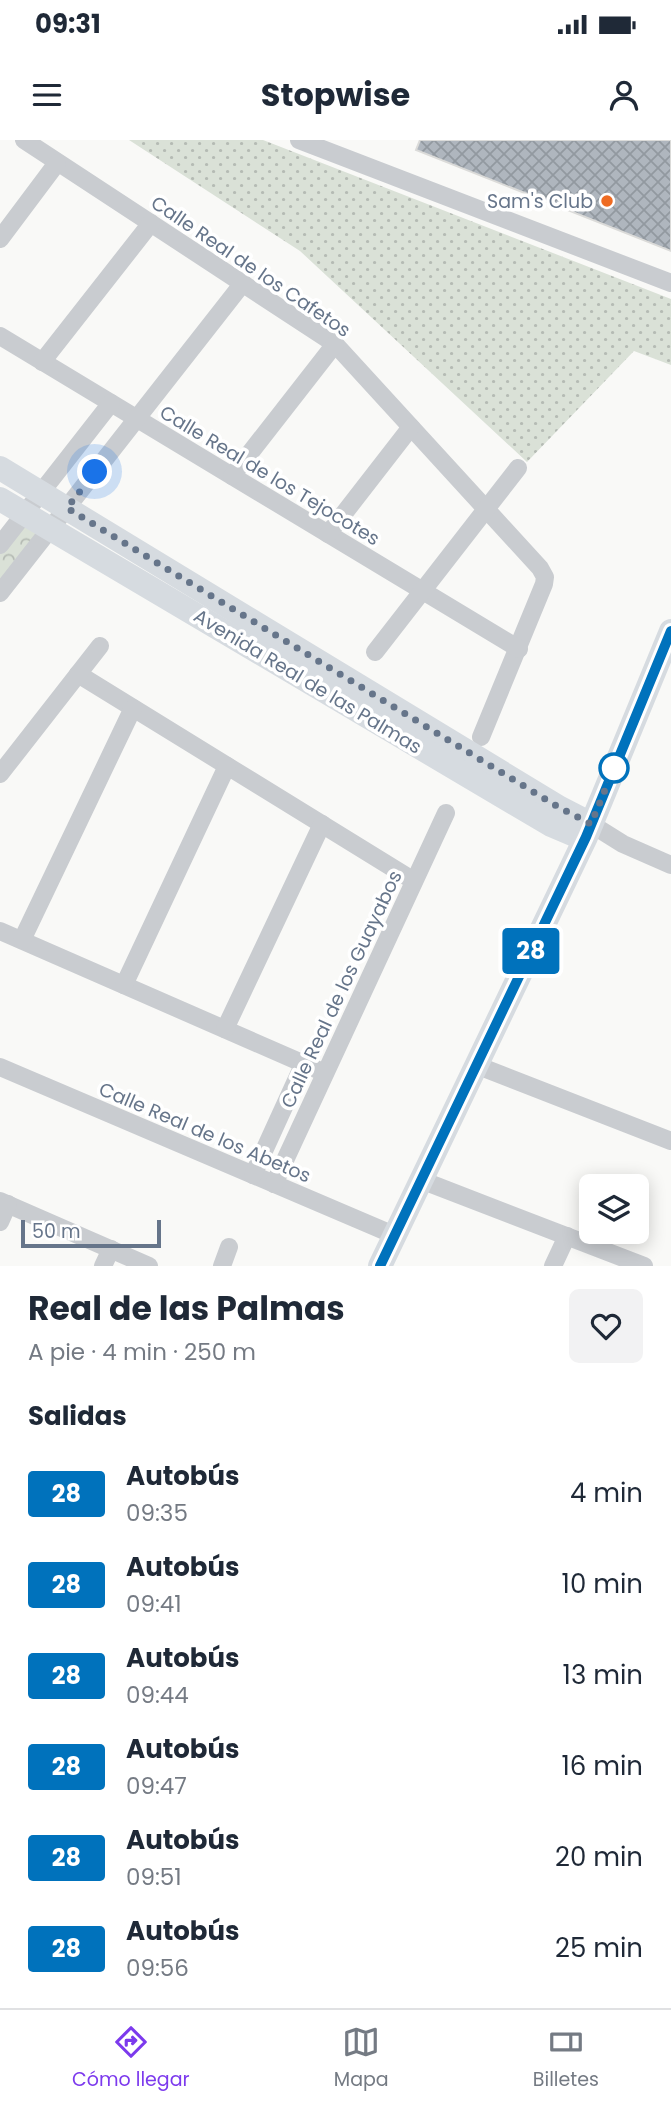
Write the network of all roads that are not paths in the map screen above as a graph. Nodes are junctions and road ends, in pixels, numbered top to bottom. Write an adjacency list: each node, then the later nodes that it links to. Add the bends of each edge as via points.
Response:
1 (24, 140): 3 (street, Calle Real de los Cafetos)
2 (299, 140): 6 (street)
3 (57, 163): 4 (street, Calle Real de los Cafetos); 5 (street)
4 (151, 223): 7 (street, Calle Real de los Cafetos); 10 (street)
5 (0, 239)
6 (671, 283)
7 (243, 284): 9 (street, Calle Real de los Cafetos); 12 (street)
8 (0, 336): 10 (street, Calle Real de los Tejocotes)
9 (335, 344): 13 (street, Calle Real de los Cafetos); 16 (street)
10 (42, 362): 11 (street, Calle Real de los Tejocotes)
11 (111, 403): 12 (street, Calle Real de los Tejocotes); 17 (street)
12 (137, 419): 16 (street, Calle Real de los Tejocotes); 21 (street)
13 (411, 427): 19 (street, Calle Real de los Cafetos); 22 (street)
14 (0, 468): 17 (street, Avenida Real de las Palmas)
15 (518, 468): 19 (street)
16 (232, 476): 22 (street, Calle Real de los Tejocotes)
17 (41, 492): 20 (street); 21 (street, Avenida Real de las Palmas)
18 (0, 499): 20 (street, Avenida Real de las Palmas)
19 (486, 510): 24 (street); 28 (street, Calle Real de los Cafetos, via 545,577)
20 (24, 514): 21 (street, Avenida Real de las Palmas); 23 (street)
21 (59, 518): 25 (street); 37 (street, Avenida Real de las Palmas, via 549,801)
22 (328, 534): 24 (street, Calle Real de los Tejocotes)
23 (0, 545)
24 (422, 591): 28 (street, Calle Real de los Tejocotes); 29 (street)
25 (0, 593)
26 (671, 631): 37 (street)
27 (100, 646): 30 (street)
28 (519, 649): 32 (street)
29 (375, 652)
30 (78, 674): 31 (street); 34 (street)
31 (133, 708): 33 (street); 41 (street)
32 (481, 737)
33 (227, 766): 36 (street); 42 (street)
34 (0, 774)
35 (446, 813): 39 (street, Calle Real de los Guayabos)
36 (322, 824): 39 (street); 43 (street)
37 (588, 831): 38 (street, Avenida Real de las Palmas); 45 (street)
38 (671, 865)
39 (414, 881): 47 (street, Calle Real de los Guayabos)
40 (0, 931): 41 (street)
41 (22, 940): 42 (street)
42 (124, 985): 43 (street)
43 (225, 1029): 44 (street)
44 (304, 1063): 47 (street); 49 (street, Calle Real de los Guayabos)
45 (476, 1065): 48 (street); 50 (street)
46 (0, 1067): 49 (street, Calle Real de los Abetos)
47 (325, 1073): 51 (street, Calle Real de los Guayabos)
48 (671, 1141)
49 (253, 1175): 51 (street, Calle Real de los Abetos)
50 (421, 1180): 54 (street); 55 (street)
51 (274, 1184): 54 (street, Calle Real de los Abetos)
52 (4, 1203): 53 (street); 57 (street)
53 (0, 1222)
54 (394, 1235): 61 (street)
55 (567, 1236): 62 (street); 63 (street)
56 (229, 1247): 60 (street)
57 (111, 1249): 58 (street); 59 (street)
58 (103, 1266)
59 (149, 1266)
60 (222, 1266)
61 (380, 1266)
62 (553, 1266)
63 (644, 1266)

